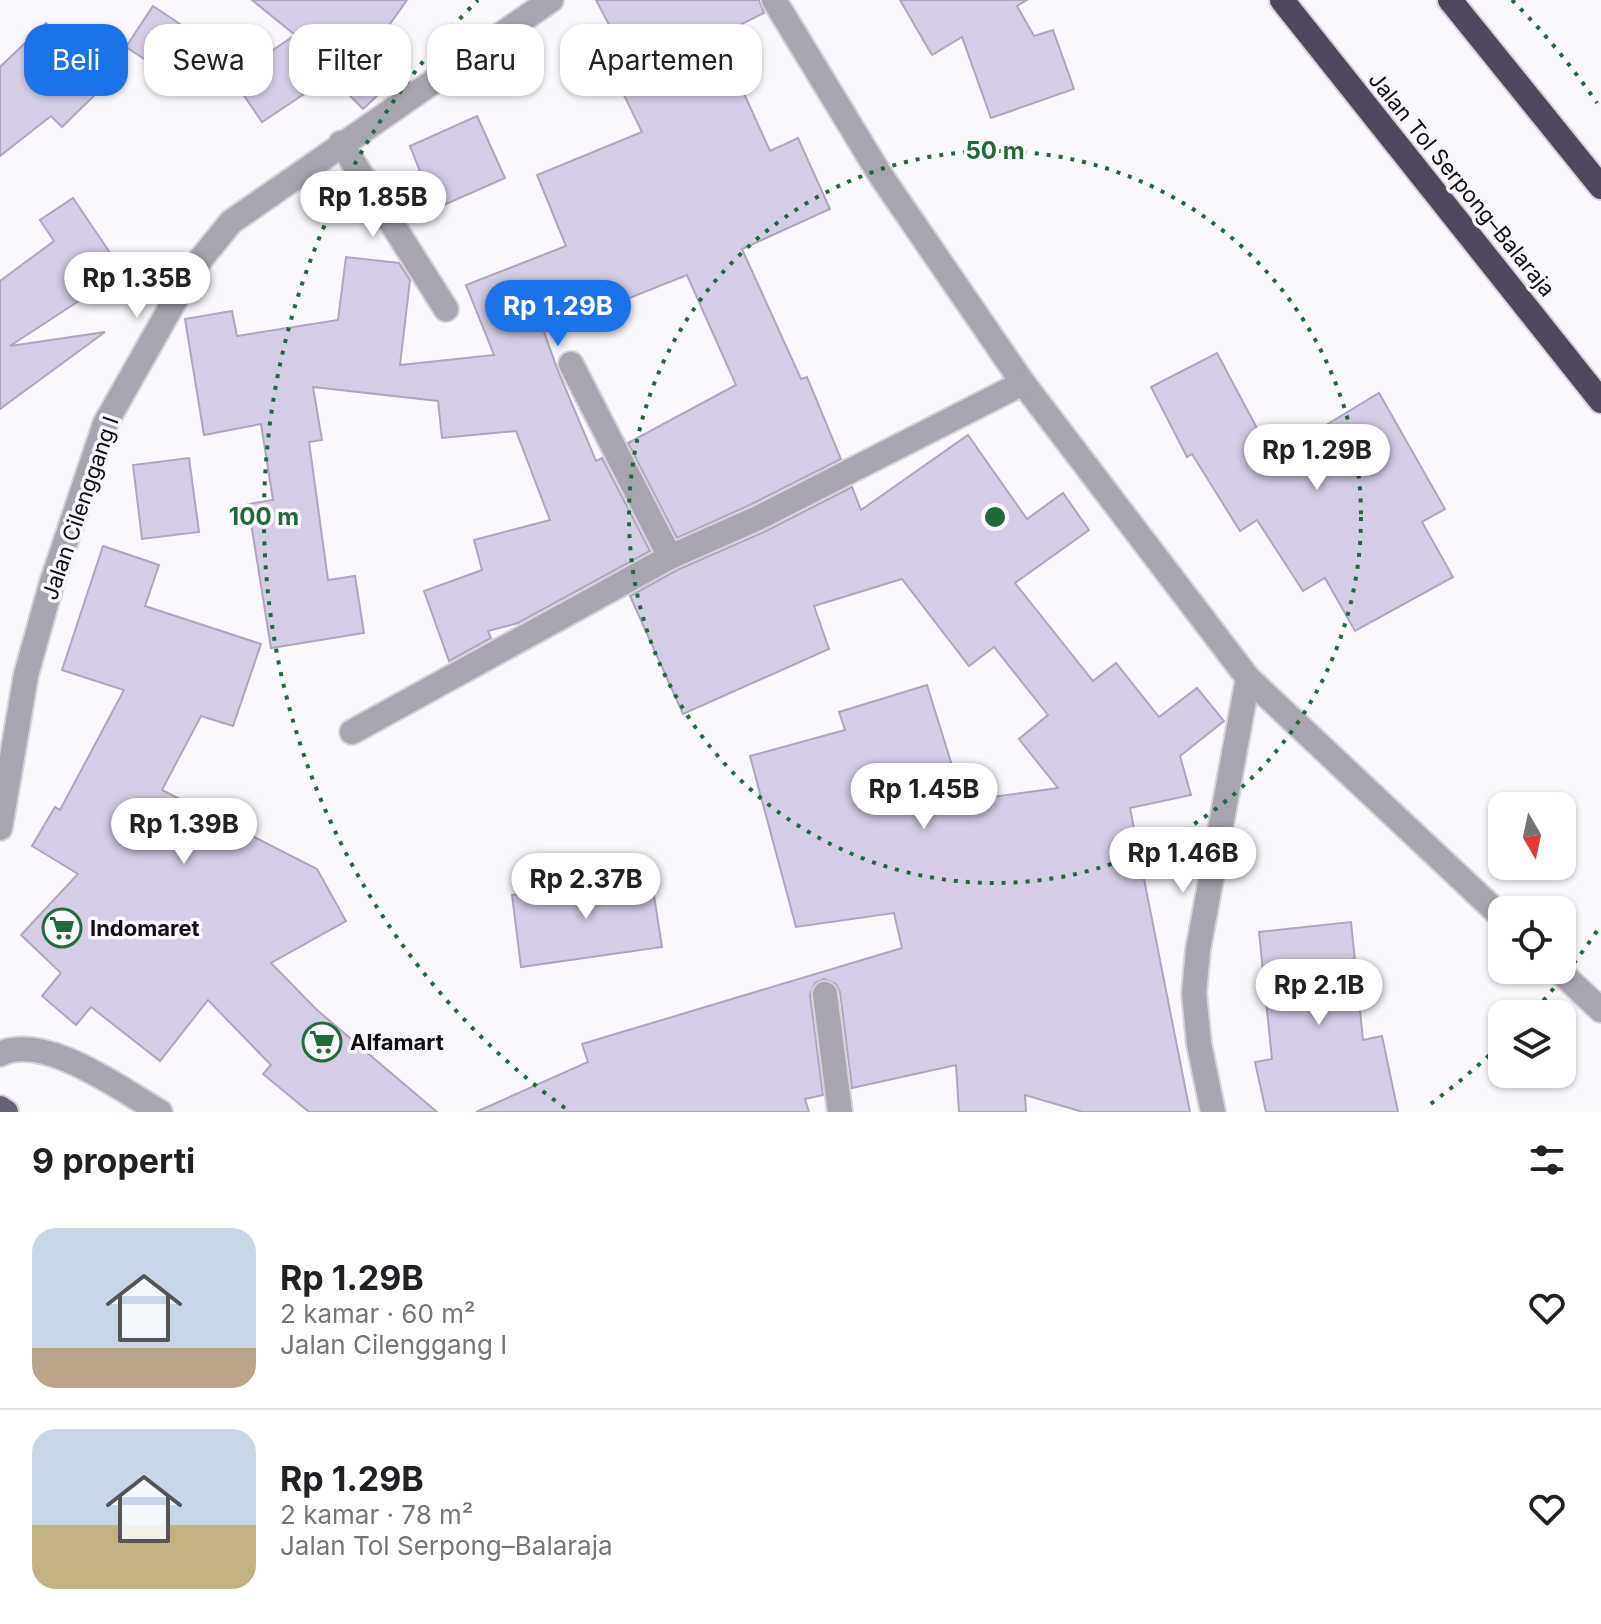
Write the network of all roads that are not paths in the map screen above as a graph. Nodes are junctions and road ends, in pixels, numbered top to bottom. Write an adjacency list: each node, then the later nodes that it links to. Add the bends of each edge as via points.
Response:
1 (551, 0): 5 (street, Jalan Cilenggang I)
2 (774, 0): 9 (street, via 881,176)
3 (1282, 0): 10 (highway, Jalan Tol Serpong–Balaraja)
4 (1450, 0): 6 (highway)
5 (341, 143): 7 (street); 14 (street, Jalan Cilenggang I, via 231,222 192,270 105,424 26,675)
6 (1601, 187)
7 (446, 309)
8 (571, 364): 11 (street)
9 (1023, 383): 11 (street); 12 (street)
10 (1601, 401)
11 (670, 557): 13 (street)
12 (1248, 678): 15 (street); 24 (street, via 1194,993)
13 (352, 732)
14 (0, 828)
15 (1488, 904)
16 (1573, 984): 18 (street)
17 (825, 994): 23 (street)
18 (1601, 1010)
19 (0, 1054): 22 (street, via 30,1048 79,1064)
20 (0, 1108): 21 (main road)
21 (6, 1112)
22 (160, 1112)
23 (840, 1112)
24 (1213, 1112)

